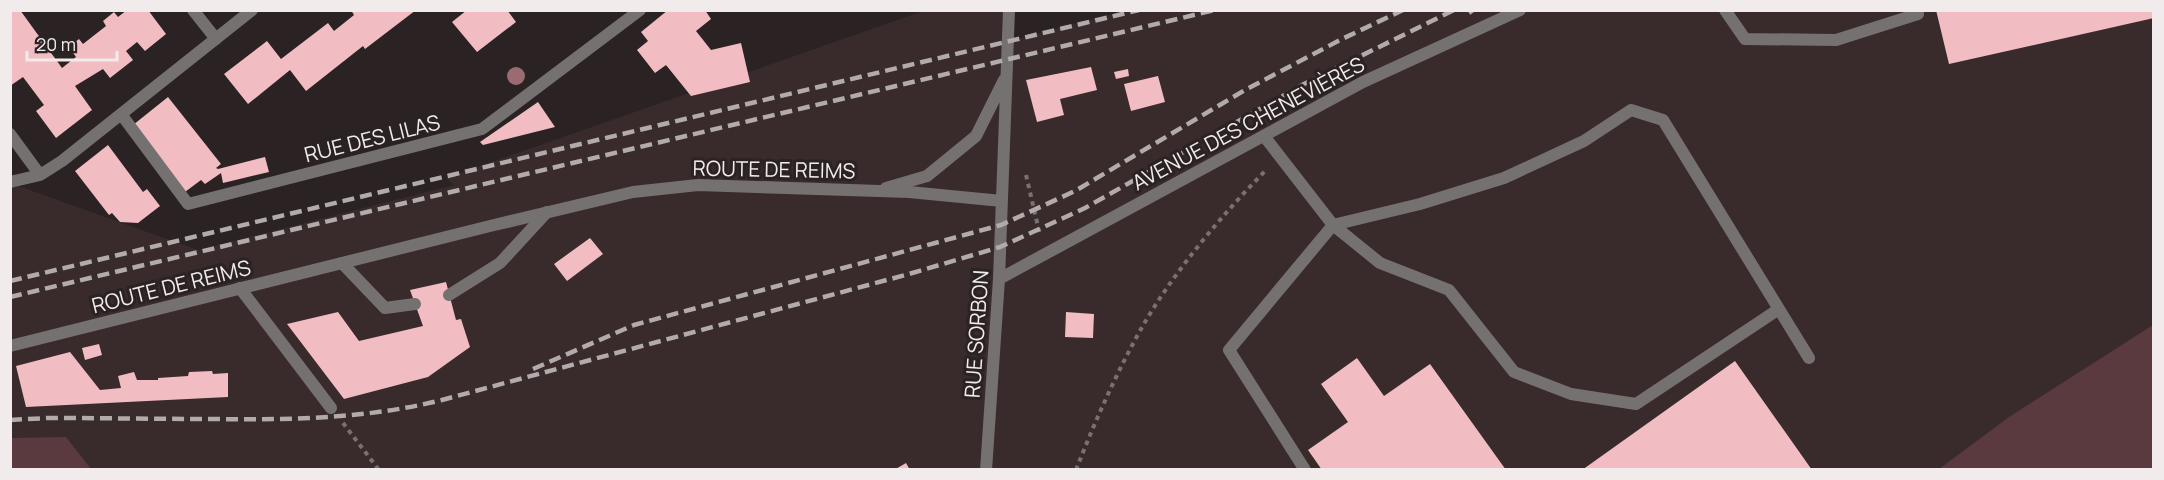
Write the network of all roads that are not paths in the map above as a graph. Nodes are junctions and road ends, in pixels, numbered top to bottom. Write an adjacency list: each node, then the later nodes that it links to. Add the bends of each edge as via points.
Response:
1 (193, 10): 8 (street)
2 (252, 10): 8 (street)
3 (640, 10): 10 (street, RUE DES LILAS, via 482,129 189,204)
4 (1009, 10): 9 (street, RUE SORBON)
5 (1520, 10): 12 (street, AVENUE DES CHENEVIÈRES, via 1363,82)
6 (1725, 10): 7 (street, via 1745,39 1836,40)
7 (1918, 14)
8 (216, 39): 10 (street)
9 (1006, 76): 15 (street, via 976,136 927,176); 16 (street, RUE SORBON)
10 (121, 114): 13 (street)
11 (10, 134): 13 (street)
12 (1264, 135): 18 (street); 20 (street, AVENUE DES CHENEVIÈRES)
13 (40, 175): 14 (street)
14 (10, 182)
15 (876, 191): 16 (street, ROUTE DE REIMS); 17 (street, ROUTE DE REIMS, via 665,187)
16 (1002, 201): 20 (street, RUE SORBON)
17 (547, 212): 19 (street, ROUTE DE REIMS); 22 (street, via 500,262)
18 (1333, 225): 24 (street, via 1380,263 1449,290 1514,372 1571,394 1636,404); 24 (street, via 1504,178 1584,141 1631,110 1663,120); 29 (street, via 1229,350)
19 (342, 263): 21 (street, ROUTE DE REIMS); 23 (street, via 385,309)
20 (999, 279): 28 (street, RUE SORBON)
21 (240, 288): 25 (street, ROUTE DE REIMS); 27 (street)
22 (449, 295)
23 (415, 304)
24 (1779, 309): 26 (street)
25 (10, 346)
26 (1809, 358)
27 (331, 408)
28 (986, 470)
29 (1305, 470)

